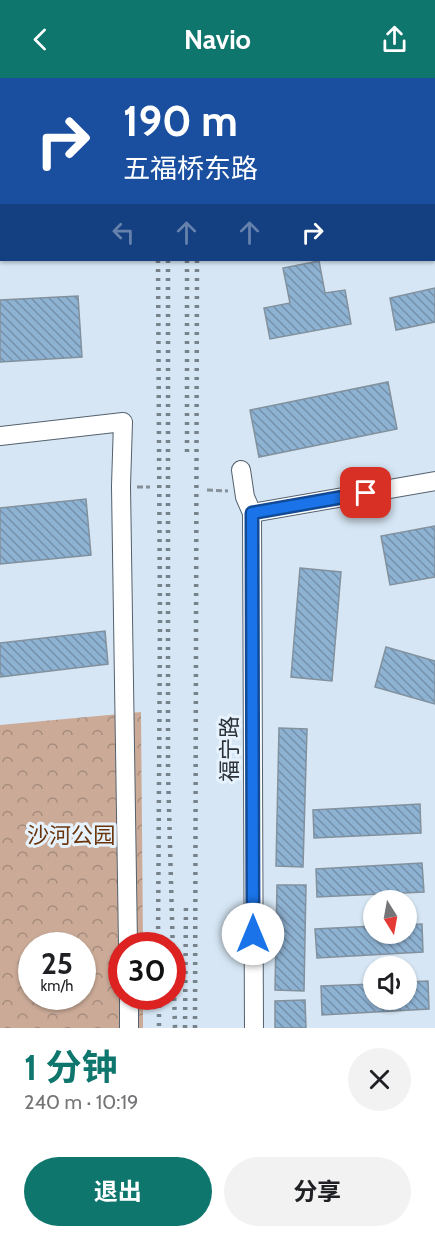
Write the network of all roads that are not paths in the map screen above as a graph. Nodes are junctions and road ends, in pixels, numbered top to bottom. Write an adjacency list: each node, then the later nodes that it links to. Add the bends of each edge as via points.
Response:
1 (0, 436): 5 (street, via 123,422)
2 (241, 470): 4 (street, 福宁路)
3 (435, 481): 4 (street)
4 (252, 513): 8 (street, 福宁路)
5 (128, 932)
6 (129, 1010): 7 (street)
7 (129, 1028)
8 (254, 1028)

